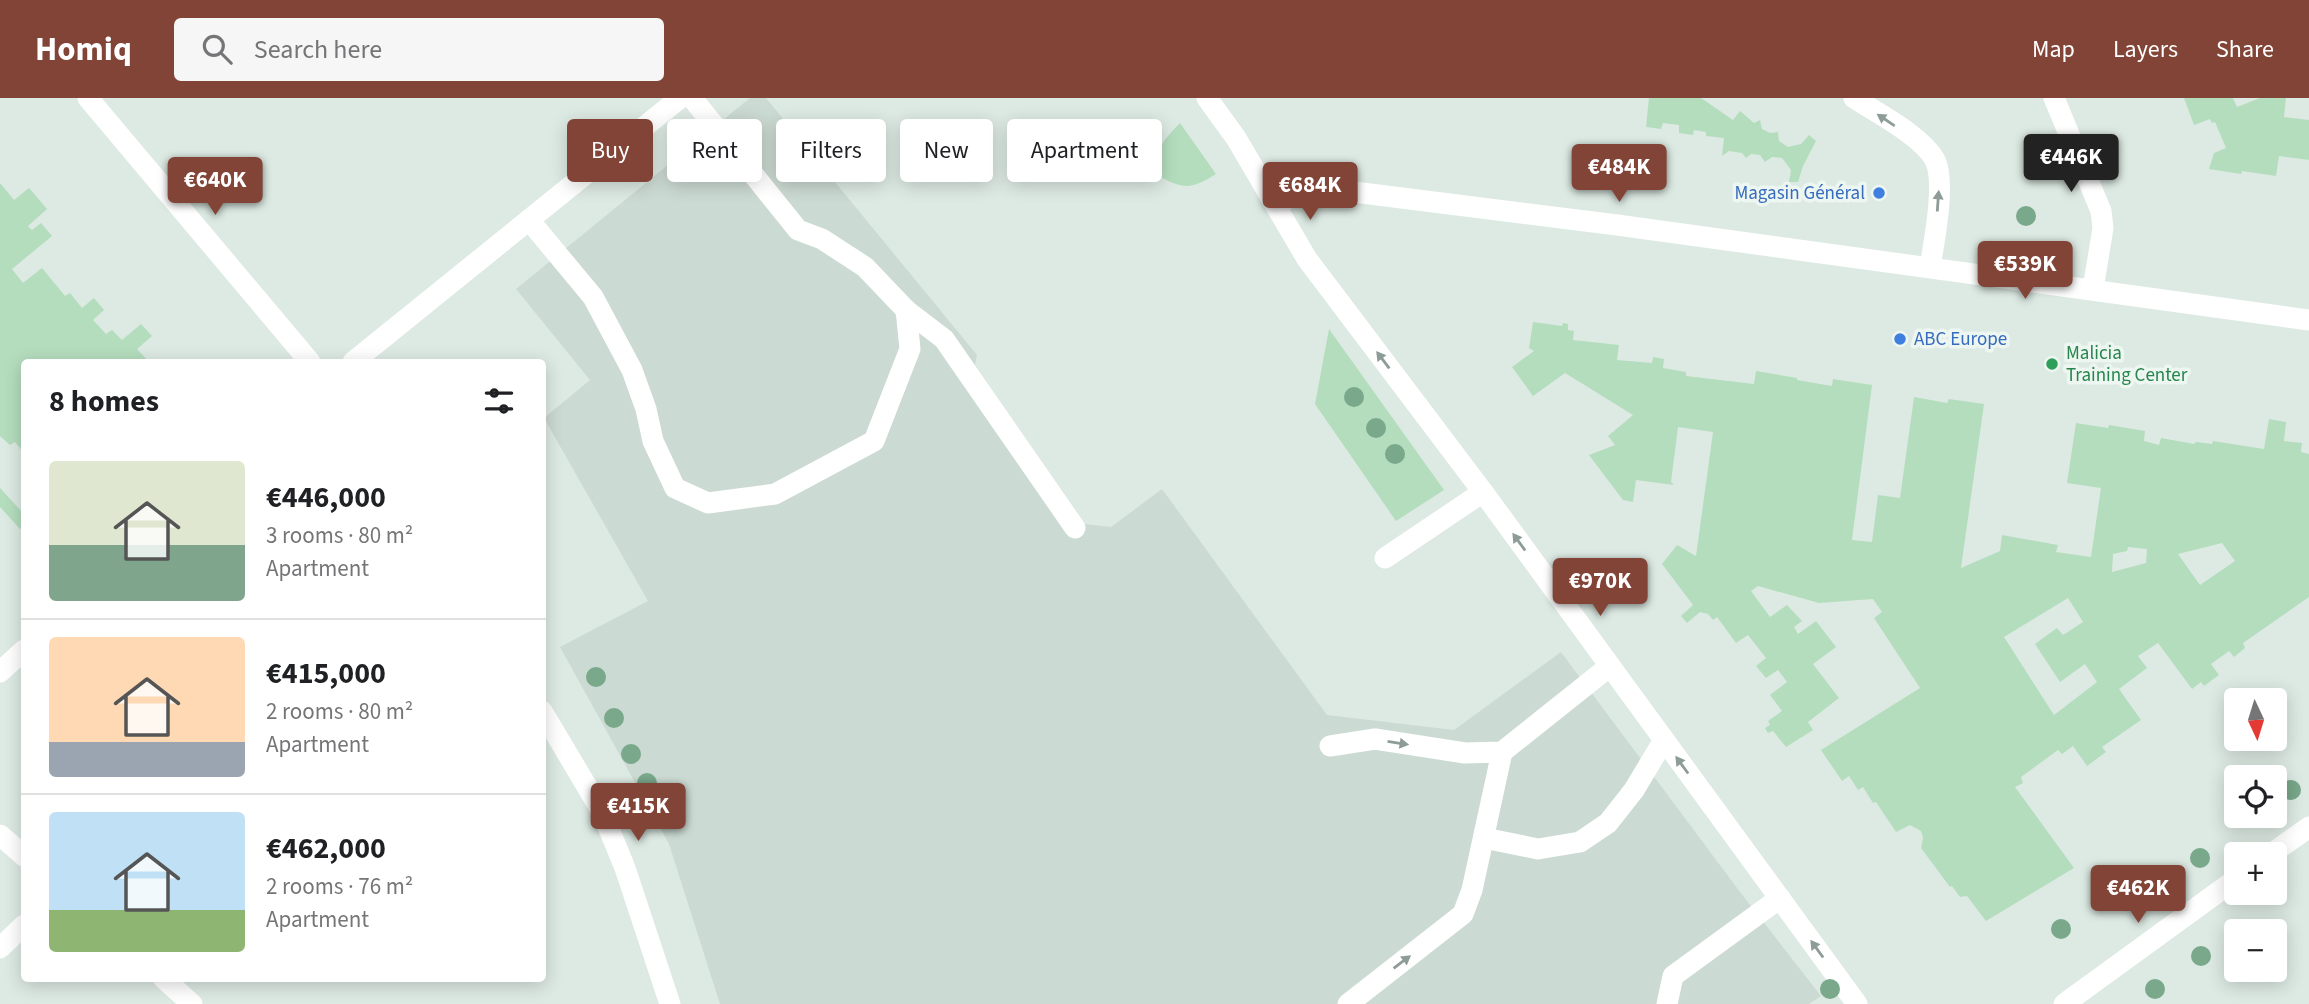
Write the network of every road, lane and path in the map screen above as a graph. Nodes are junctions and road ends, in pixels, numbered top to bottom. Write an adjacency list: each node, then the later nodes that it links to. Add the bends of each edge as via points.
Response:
1 (88, 98): 13 (street)
2 (680, 98): 8 (street)
3 (692, 98): 11 (street, via 798,230 822,239 866,267)
4 (1208, 98): 7 (street)
5 (1854, 98): 9 (street, one-way to 5, via 1940,176 1935,159 1919,141)
6 (2054, 98): 10 (street, via 2101,211 2103,228)
7 (1276, 205): 9 (street, via 1305,190 1354,192); 15 (street, one-way to 7, via 1307,259)
8 (529, 220): 11 (street, via 593,297 632,370 653,441 676,488 708,503 775,494 874,441 910,349); 14 (street)
9 (1930, 267): 10 (street)
10 (2094, 289): 12 (street)
11 (906, 310): 16 (street, via 944,339)
12 (2309, 320)
13 (307, 359)
14 (357, 359)
15 (1483, 492): 17 (street); 19 (street, one-way to 15)
16 (1075, 528)
17 (1385, 558)
18 (21, 653): 20 (street)
19 (1610, 666): 22 (street); 24 (street)
20 (0, 672)
21 (546, 718): 36 (street, via 602,812)
22 (1664, 740): 27 (street, via 1608,823 1580,842 1538,849); 31 (street, one-way to 22)
23 (1330, 746): 24 (street, one-way to 24, via 1375,739 1465,753)
24 (1502, 752): 27 (street)
25 (2309, 827): 28 (street)
26 (0, 835): 29 (street)
27 (1484, 838): 37 (street, one-way to 27, via 1463,914)
28 (2287, 843)
29 (21, 853)
30 (2224, 888): 40 (street)
31 (1780, 898): 38 (street, via 1673,976); 39 (street, one-way to 31)
32 (21, 928): 33 (street)
33 (0, 948)
34 (167, 982): 35 (street)
35 (192, 1004)
36 (670, 1004)
37 (1348, 1004)
38 (1667, 1004)
39 (1857, 1004)
40 (2064, 1004)

